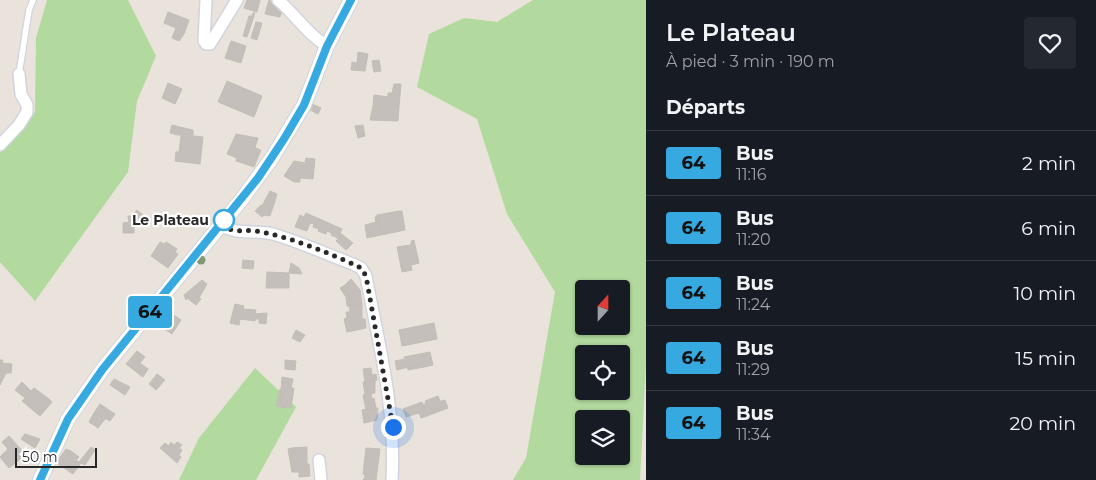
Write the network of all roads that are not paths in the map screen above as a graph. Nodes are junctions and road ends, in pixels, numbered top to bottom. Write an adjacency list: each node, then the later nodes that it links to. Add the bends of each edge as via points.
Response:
1 (33, 0): 7 (lane)
2 (206, 0): 3 (street, via 206,44 214,41)
3 (237, 0)
4 (278, 0): 6 (street)
5 (351, 0): 6 (street)
6 (327, 46): 9 (street, via 295,121 258,178)
7 (19, 74): 8 (street, via 27,112)
8 (0, 145)
9 (220, 225): 11 (street, via 102,370 68,419); 13 (street, via 236,232 259,231 275,235 361,268 366,276 390,402 394,443)
10 (319, 460): 12 (street)
11 (40, 480)
12 (320, 480)
13 (392, 480)

